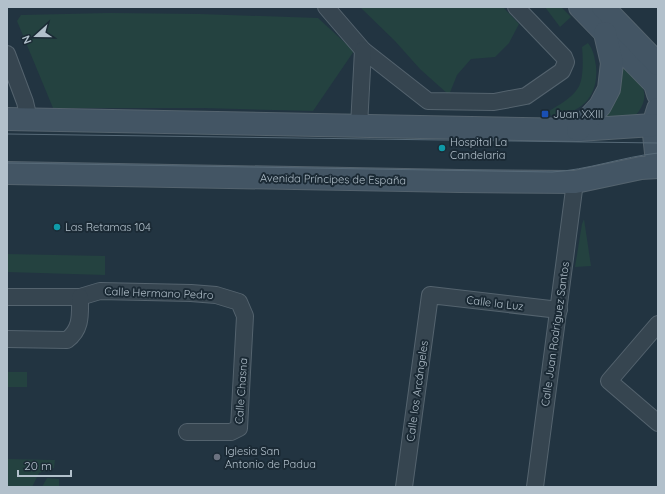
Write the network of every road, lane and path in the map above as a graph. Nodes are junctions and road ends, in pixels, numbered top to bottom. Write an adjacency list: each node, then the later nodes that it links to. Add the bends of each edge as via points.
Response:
1 (326, 7): 6 (street)
2 (516, 7): 6 (street, via 564,56 566,62 562,71 526,96 494,102 428,101)
3 (580, 7): 5 (main road)
4 (603, 7): 8 (main road)
5 (605, 32): 9 (main road, via 655,84); 14 (main road, via 612,64 609,89 600,106)
6 (363, 50): 13 (street)
7 (7, 54): 12 (street)
8 (658, 64)
9 (658, 94)
10 (655, 117): 14 (main road); 15 (main road)
11 (7, 119): 12 (main road)
12 (29, 119): 13 (main road)
13 (359, 126): 14 (main road)
14 (578, 130)
15 (658, 157)
16 (658, 167): 18 (main road, Avenida Príncipes de España)
17 (7, 173): 18 (main road, Avenida Príncipes de España)
18 (575, 182): 23 (street, Calle Juan Rodríguez Santos)
19 (430, 295): 23 (street, Calle la Luz); 28 (street, Calle los Arcángeles)
20 (7, 297): 21 (street, Calle Hermano Pedro)
21 (80, 297): 22 (street, Calle Hermano Pedro, via 100,291 191,293 216,295); 25 (street, via 80,322 74,335 67,340)
22 (239, 302): 27 (street, Calle Chasna, via 245,316 239,428 231,432)
23 (559, 310): 29 (street, Calle Juan Rodríguez Santos)
24 (658, 324): 26 (street, via 609,381)
25 (7, 339)
26 (658, 423)
27 (187, 432)
28 (404, 487)
29 (535, 487)

